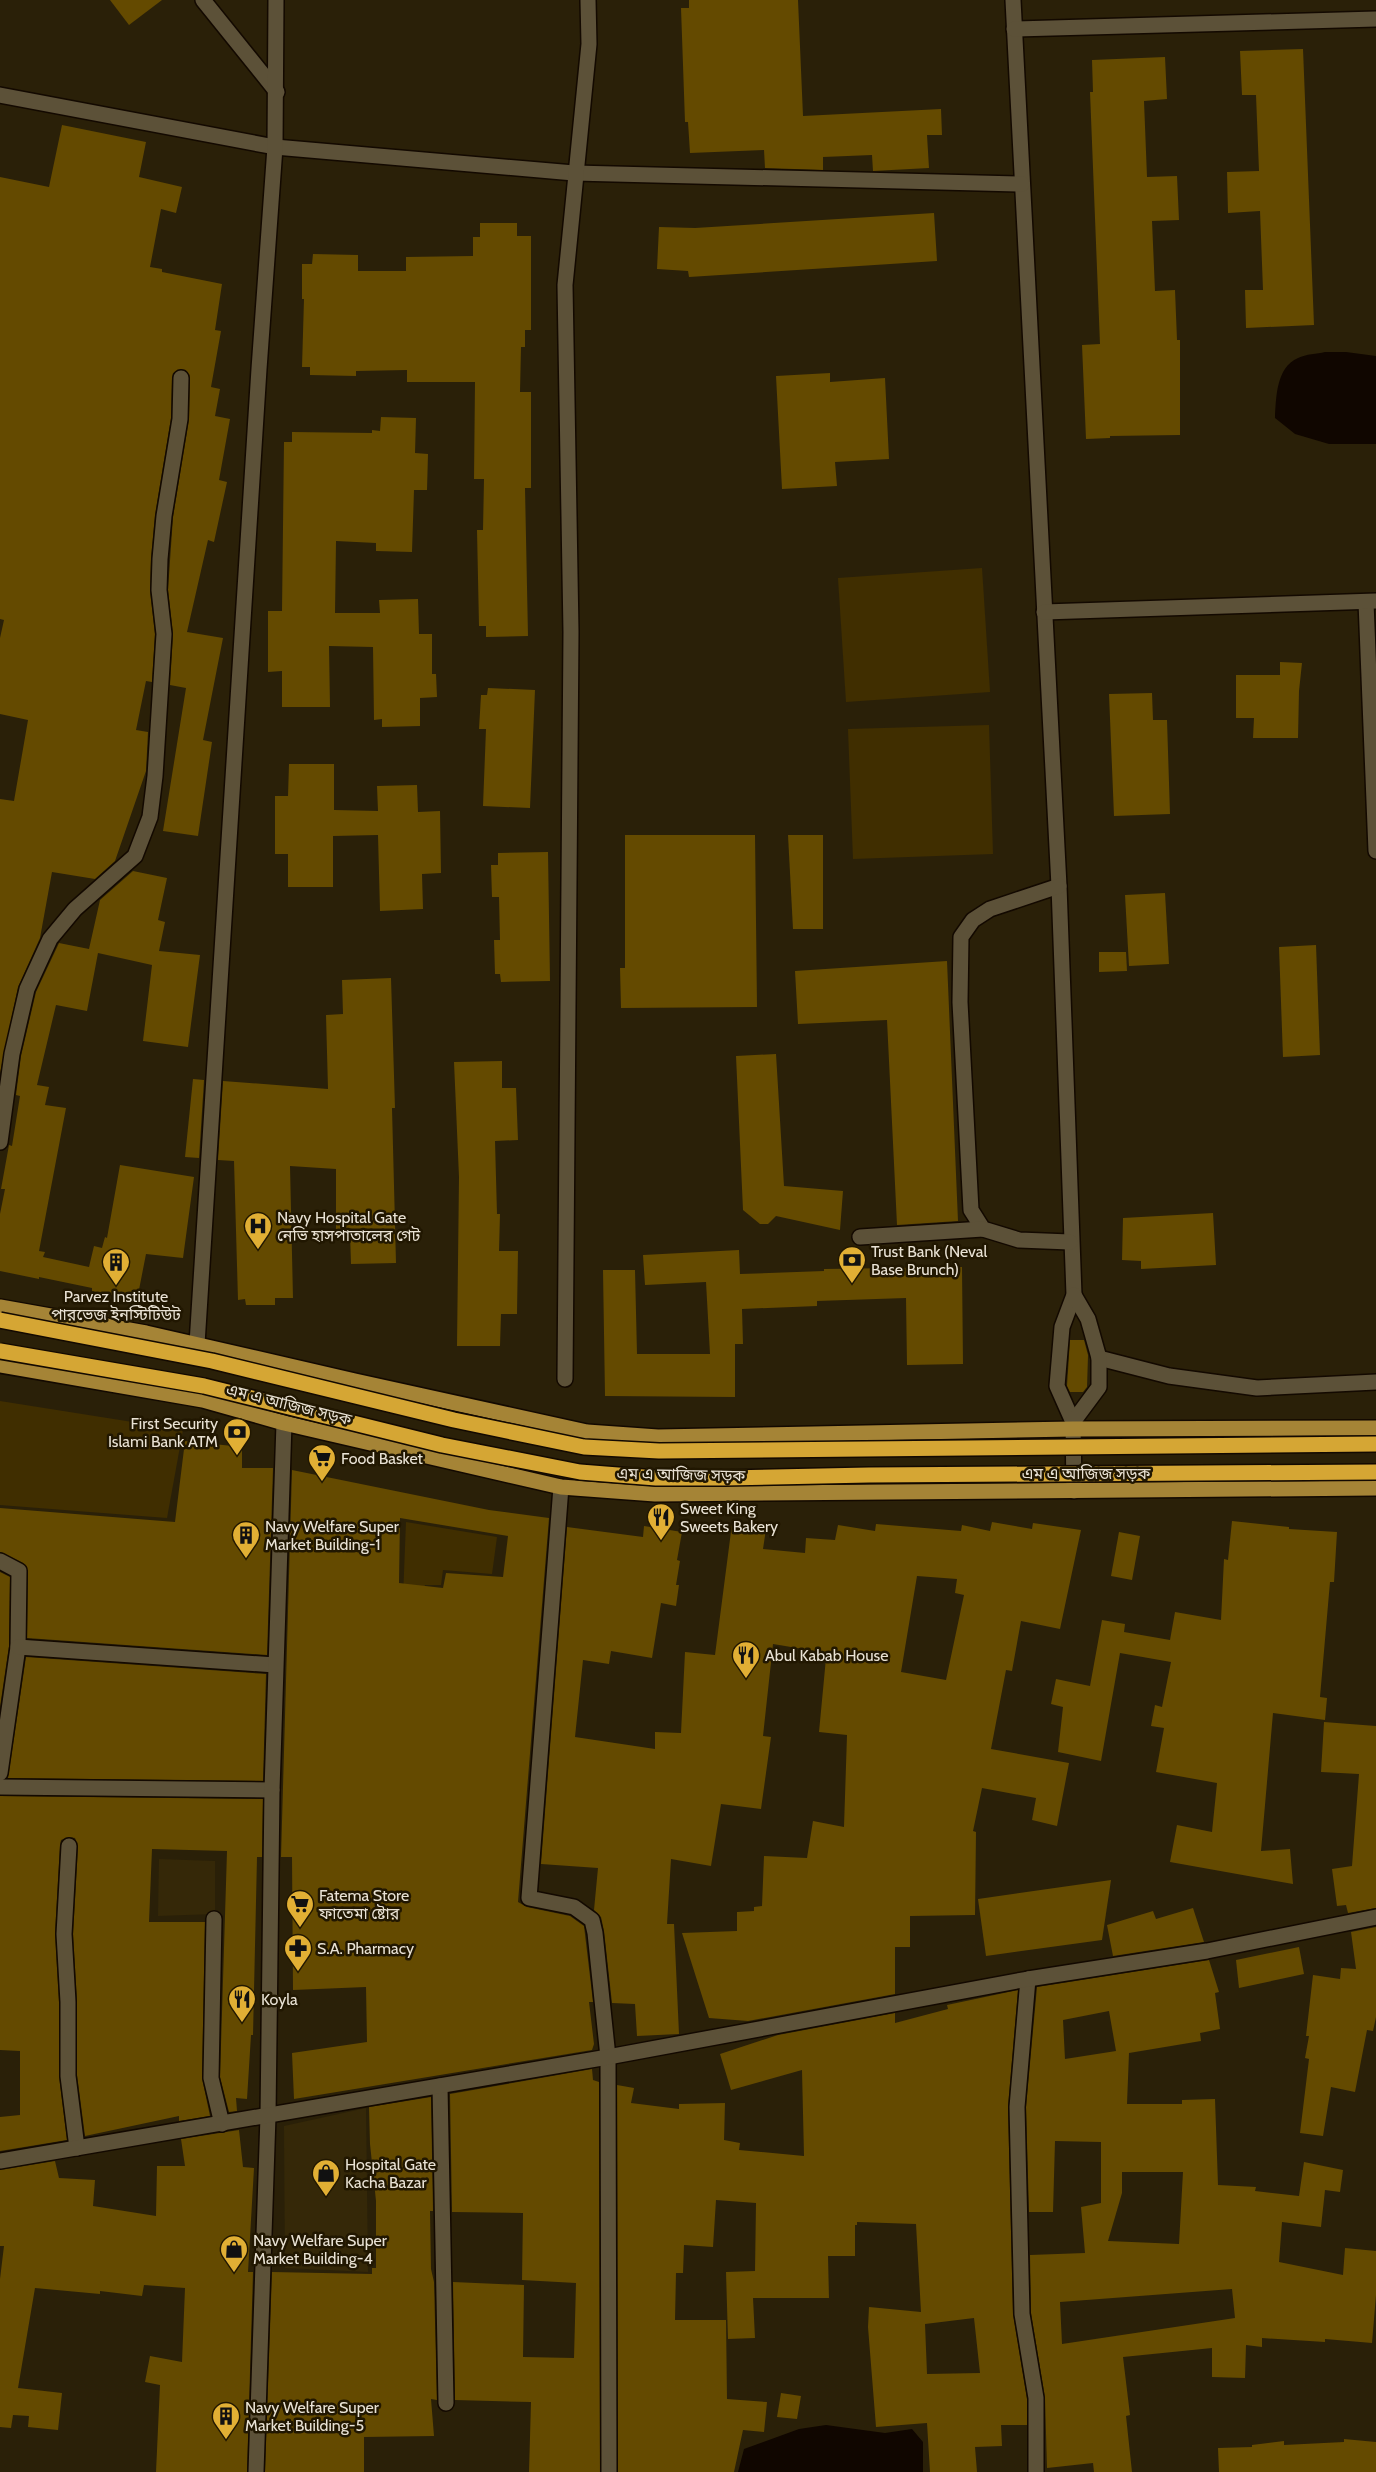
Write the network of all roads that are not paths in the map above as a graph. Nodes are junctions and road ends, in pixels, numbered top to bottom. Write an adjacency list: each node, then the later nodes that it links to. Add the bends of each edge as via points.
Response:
1 (203, 0): 7 (street)
2 (276, 0): 7 (street)
3 (588, 0): 10 (street, via 589,44)
4 (1013, 0): 6 (street)
5 (1376, 19): 6 (street)
6 (1014, 29): 11 (street)
7 (277, 92): 9 (street)
8 (0, 95): 9 (street)
9 (276, 147): 10 (street); 24 (street)
10 (574, 174): 11 (street); 28 (street, via 565,285 571,632)
11 (1022, 184): 14 (street)
12 (181, 378): 17 (street, via 180,420 160,560 159,590 164,634 150,817 135,856 75,909 50,939 28,989 21,1016 12,1054)
13 (1371, 601): 14 (street); 15 (street)
14 (1044, 612): 16 (street)
15 (1376, 851)
16 (1059, 886): 18 (street, via 990,910 973,920 961,937 960,1002 967,1164 971,1210); 20 (street)
17 (0, 1142)
18 (983, 1229): 19 (street); 20 (street, via 1019,1240)
19 (860, 1237)
20 (1070, 1242): 21 (street)
21 (1074, 1295): 26 (street, via 1088,1319); 31 (street, via 1062,1327 1057,1386)
22 (0, 1307): 24 (main road)
23 (0, 1320): 33 (highway, bridge, via 212,1361 454,1420 584,1447 659,1451)
24 (197, 1344): 31 (main road, via 588,1432 658,1437)
25 (0, 1351): 34 (highway, bridge, via 204,1386 442,1446 580,1472 656,1478 724,1478)
26 (1099, 1358): 29 (street, via 1169,1376 1257,1388); 31 (street, via 1099,1387)
27 (0, 1365): 30 (main road, এম এ আজিজ সড়ক, via 203,1400)
28 (565, 1379)
29 (1376, 1382)
30 (284, 1423): 35 (main road, এম এ আজিজ সড়ক); 40 (street)
31 (1073, 1426): 32 (main road); 37 (street)
32 (1376, 1428)
33 (1376, 1444)
34 (1376, 1472)
35 (561, 1487): 37 (main road, এম এ আজিজ সড়ক, via 655,1494); 48 (street, via 529,1898 574,1906 592,1920)
36 (1376, 1488): 37 (main road, এম এ আজিজ সড়ক)
37 (1074, 1491)
38 (0, 1562): 39 (street, via 20,1571)
39 (18, 1646): 40 (street); 41 (street)
40 (275, 1665): 43 (street)
41 (0, 1773)
42 (0, 1787): 43 (street)
43 (272, 1790): 50 (street)
44 (69, 1846): 52 (street, via 64,1934 68,2076)
45 (1376, 1917): 47 (street, via 1207,1952)
46 (214, 1919): 51 (street, via 211,2078)
47 (1028, 1979): 48 (street); 57 (street, via 1017,2107 1022,2314 1036,2398)
48 (608, 2057): 49 (street); 56 (street)
49 (440, 2086): 50 (street); 54 (street)
50 (268, 2116): 51 (street); 55 (street)
51 (222, 2124): 52 (street)
52 (77, 2148): 53 (street)
53 (0, 2161)
54 (446, 2403)
55 (256, 2472)
56 (609, 2472)
57 (1036, 2472)

